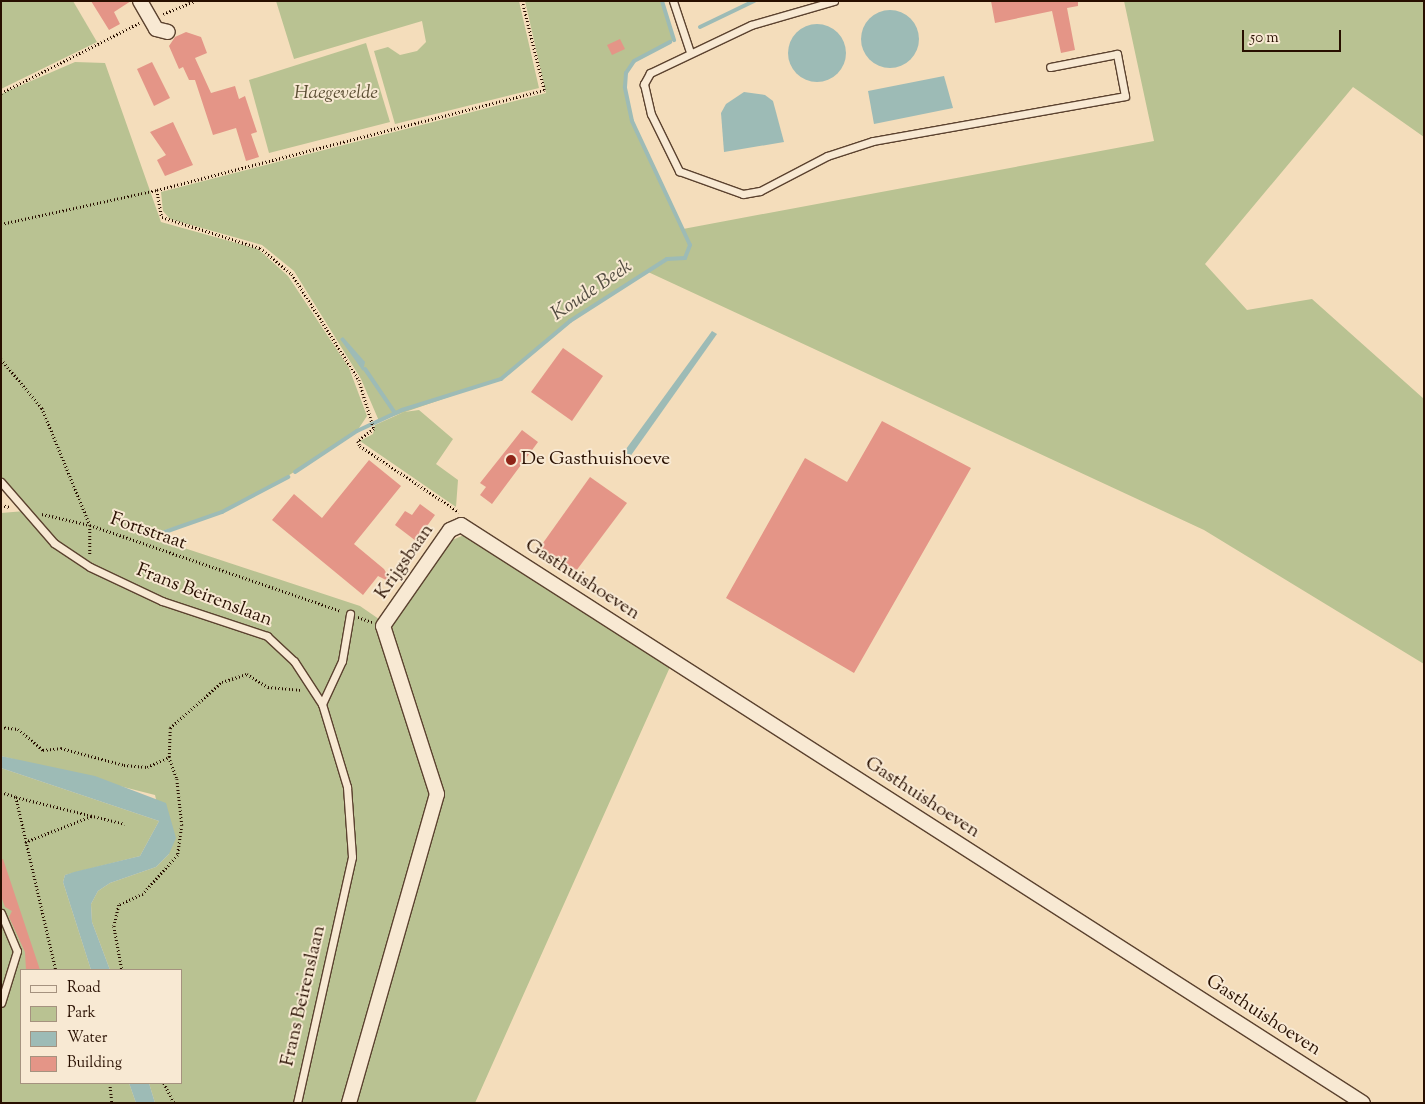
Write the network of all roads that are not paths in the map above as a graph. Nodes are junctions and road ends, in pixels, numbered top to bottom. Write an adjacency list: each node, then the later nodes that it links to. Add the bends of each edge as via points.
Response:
1 (140, 1): 4 (street, via 156,29)
2 (673, 1): 5 (lane)
3 (834, 1): 5 (lane, via 751,25)
4 (168, 32)
5 (690, 52): 6 (lane, via 650,73 644,84 651,114 679,171 743,194 760,191 827,156 873,141 1124,96 1117,54)
6 (1050, 67)
7 (1, 482): 10 (lane, Frans Beirenslaan, via 54,543 90,566 162,601 267,636 313,688)
8 (462, 525): 14 (street, Krijgsbaan, via 450,530 383,626 437,794); 15 (street, Gasthuishoeven)
9 (350, 614): 10 (lane, via 342,662)
10 (322, 704): 13 (lane, Frans Beirenslaan, via 347,787 352,856)
11 (1, 913): 12 (lane, via 17,951)
12 (1, 1003)
13 (297, 1103)
14 (349, 1103)
15 (1363, 1103)

